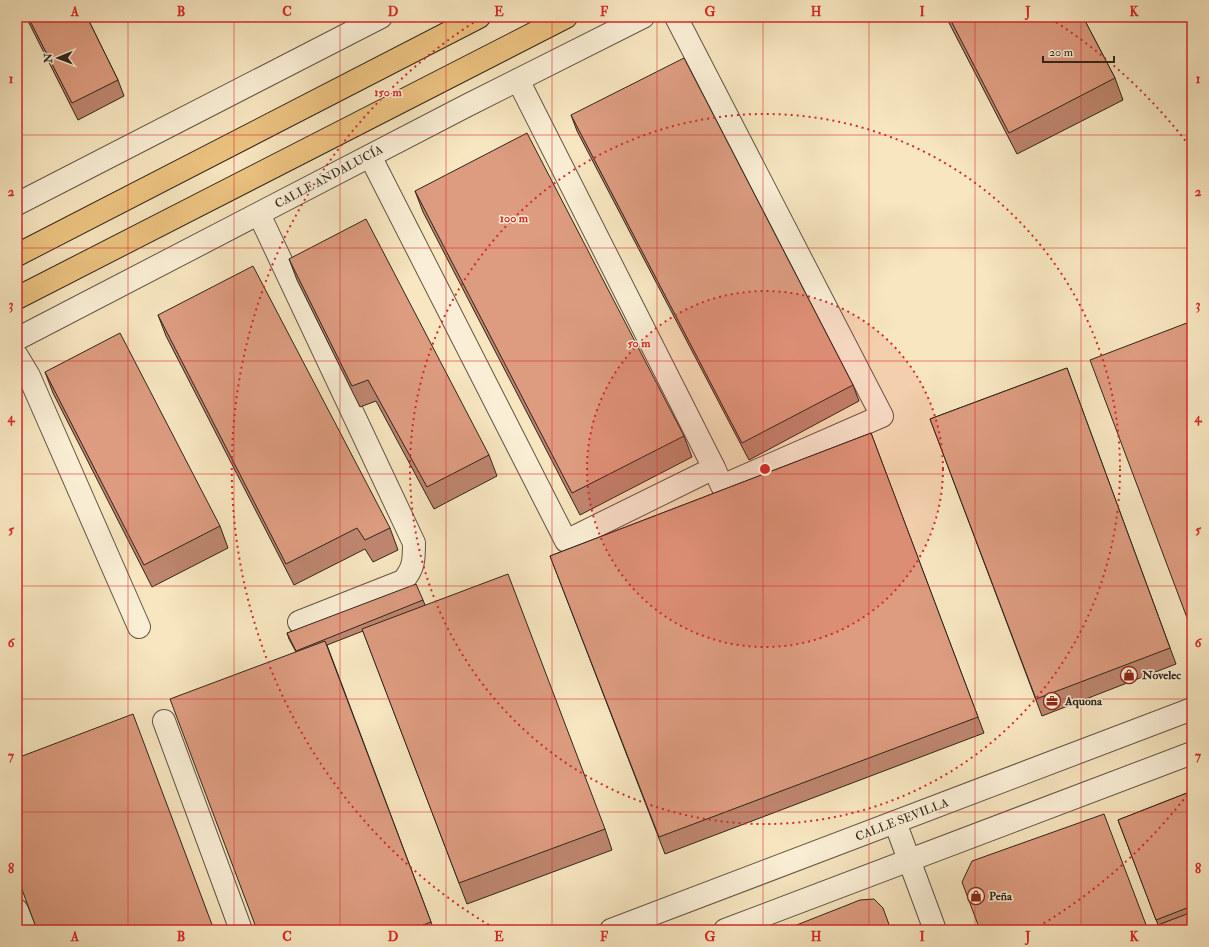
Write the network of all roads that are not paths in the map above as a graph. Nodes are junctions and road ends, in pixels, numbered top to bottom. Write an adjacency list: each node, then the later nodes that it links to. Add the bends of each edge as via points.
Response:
1 (381, 17): 8 (street)
2 (479, 17): 10 (main road)
3 (566, 17): 11 (main road)
4 (643, 17): 6 (street, CALLE ANDALUCÍA)
5 (676, 17): 14 (street, via 882,416 722,486)
6 (518, 80): 7 (street, CALLE ANDALUCÍA); 14 (street)
7 (370, 156): 9 (street, CALLE ANDALUCÍA); 14 (street, via 566,541)
8 (17, 204)
9 (259, 214): 12 (street, CALLE ANDALUCÍA); 15 (street, via 414,543 411,571 403,581)
10 (17, 255)
11 (17, 298)
12 (17, 339)
13 (17, 356): 16 (street, via 29,376)
14 (714, 468)
15 (299, 622)
16 (139, 627)
17 (1192, 709): 20 (street, CALLE SEVILLA)
18 (164, 722): 24 (street)
19 (1192, 753): 21 (street)
20 (895, 822): 21 (street); 25 (street, CALLE SEVILLA)
21 (909, 860): 26 (street); 27 (street)
22 (17, 910): 23 (street)
23 (25, 930)
24 (241, 930)
25 (611, 930)
26 (725, 930)
27 (935, 930)

